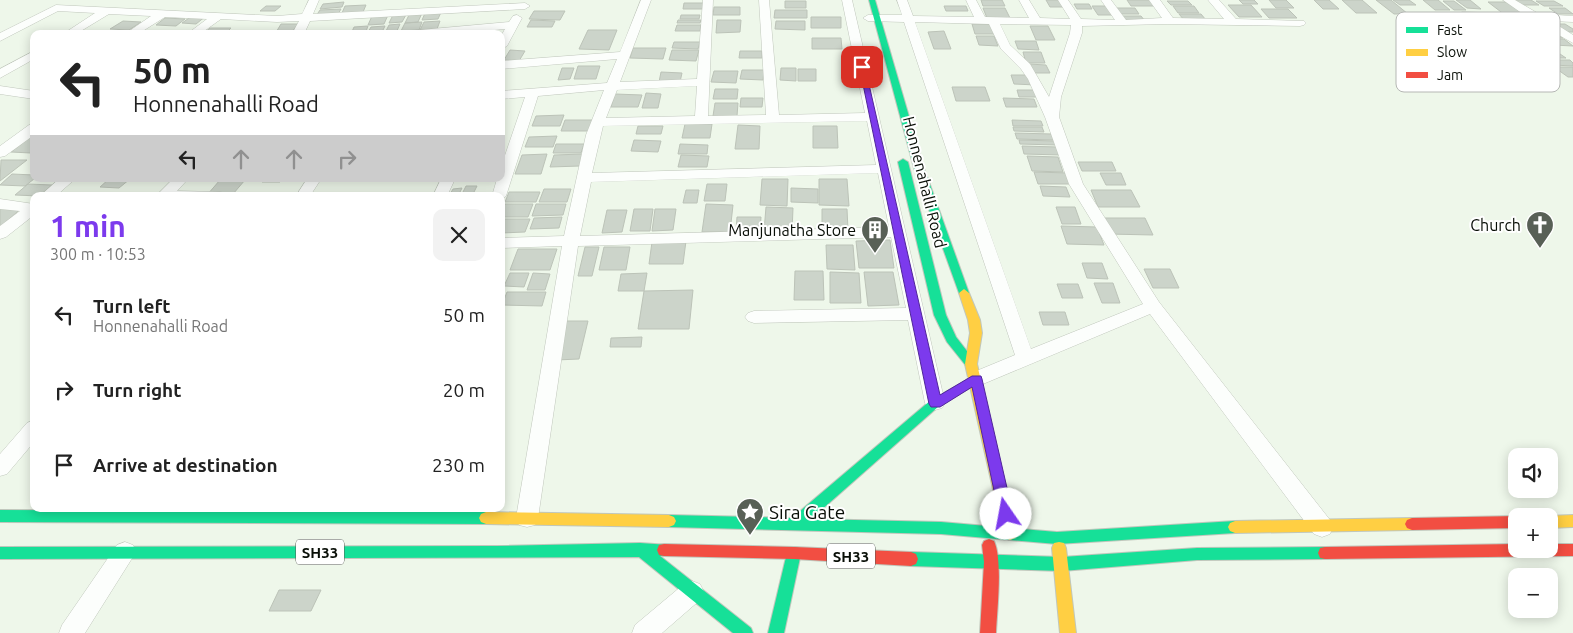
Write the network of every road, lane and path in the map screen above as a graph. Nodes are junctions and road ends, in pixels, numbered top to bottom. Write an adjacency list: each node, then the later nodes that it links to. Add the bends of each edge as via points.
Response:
1 (314, 0): 23 (street)
2 (371, 0): 22 (street)
3 (646, 0): 46 (street)
4 (708, 0): 50 (street)
5 (764, 0): 59 (street)
6 (847, 0): 57 (street)
7 (864, 0): 25 (main road, Honnenahalli Road)
8 (872, 0): 25 (main road, Honnenahalli Road)
9 (902, 0): 26 (street)
10 (971, 0): 29 (street)
11 (1024, 0): 30 (street)
12 (1063, 0): 31 (street)
13 (1106, 0): 34 (street)
14 (1154, 0): 32 (street, via 1168,17)
15 (1213, 0): 33 (street)
16 (1508, 0): 20 (street)
17 (526, 3): 18 (street); 36 (street)
18 (427, 5): 22 (street)
19 (108, 10): 21 (street); 37 (street); 43 (street, via 56,8)
20 (1527, 12)
21 (163, 13): 24 (street); 38 (street)
22 (368, 13): 23 (street)
23 (306, 16): 24 (street, via 277,19); 40 (street)
24 (217, 17): 39 (street)
25 (872, 18): 26 (street); 56 (main road, Honnenahalli Road); 83 (main road, Honnenahalli Road, via 919,168 974,320)
26 (907, 18): 29 (street); 82 (street)
27 (1560, 19): 28 (street)
28 (1573, 19)
29 (987, 20): 30 (street); 58 (street, via 1005,47 1026,66)
30 (1036, 21): 31 (street)
31 (1077, 21): 34 (street); 58 (street)
32 (1167, 21): 33 (street); 34 (street)
33 (1233, 22): 35 (street)
34 (1123, 23)
35 (1300, 23)
36 (513, 25): 41 (street); 44 (street)
37 (75, 30)
38 (136, 30)
39 (198, 30)
40 (300, 30)
41 (455, 30)
42 (1560, 32): 45 (street)
43 (0, 38)
44 (505, 39)
45 (1573, 40)
46 (624, 55): 48 (street); 51 (street)
47 (30, 56): 49 (street)
48 (505, 65)
49 (0, 74)
50 (703, 82): 51 (street); 60 (street)
51 (612, 86): 53 (street); 61 (street)
52 (0, 90): 54 (street)
53 (533, 92): 55 (street); 66 (street)
54 (30, 94)
55 (505, 95)
56 (889, 104)
57 (872, 117): 59 (street); 65 (street)
58 (1052, 117): 79 (street, via 1076,184)
59 (773, 119): 60 (street)
60 (701, 120): 61 (street)
61 (598, 122): 67 (street)
62 (30, 131): 64 (street)
63 (900, 152): 83 (main road, Honnenahalli Road, via 940,314 952,339)
64 (0, 153)
65 (884, 169): 67 (street); 75 (street)
66 (505, 178)
67 (586, 178): 77 (street)
68 (64, 182): 70 (street)
69 (178, 182): 71 (street)
70 (52, 192)
71 (168, 192)
72 (0, 204): 73 (street)
73 (30, 208)
74 (30, 211): 76 (street)
75 (898, 232): 77 (street); 80 (street)
76 (0, 234)
77 (571, 242): 78 (street); 88 (street)
78 (505, 243)
79 (1153, 306): 82 (street); 93 (street)
80 (916, 314): 81 (street); 84 (street)
81 (754, 317)
82 (1025, 358): 83 (street)
83 (974, 371): 84 (main road); 95 (main road, Honnenahalli Road)
84 (935, 404): 92 (main road)
85 (30, 433): 86 (street)
86 (0, 468)
87 (0, 516): 88 (main road, SH33)
88 (526, 518): 92 (main road, SH33)
89 (1573, 521): 91 (main road)
90 (1508, 522): 93 (main road)
91 (1558, 522)
92 (796, 523): 94 (main road, SH33, via 923,527)
93 (1322, 527): 96 (main road, via 1233,527)
94 (988, 533): 95 (main road, SH33); 102 (main road)
95 (1010, 534): 96 (main road, SH33)
96 (1057, 538): 103 (main road)
97 (640, 550): 99 (main road, SH33); 101 (main road, SH33); 104 (main road)
98 (1573, 550): 103 (main road, via 1197,554)
99 (126, 552): 100 (main road, SH33); 105 (street)
100 (0, 553)
101 (794, 553): 102 (main road, SH33); 108 (main road)
102 (991, 562): 103 (main road, SH33); 109 (main road)
103 (1062, 564): 110 (main road)
104 (692, 592): 106 (street); 107 (main road)
105 (71, 633)
106 (644, 633)
107 (745, 633)
108 (776, 633)
109 (988, 633)
110 (1068, 633)

